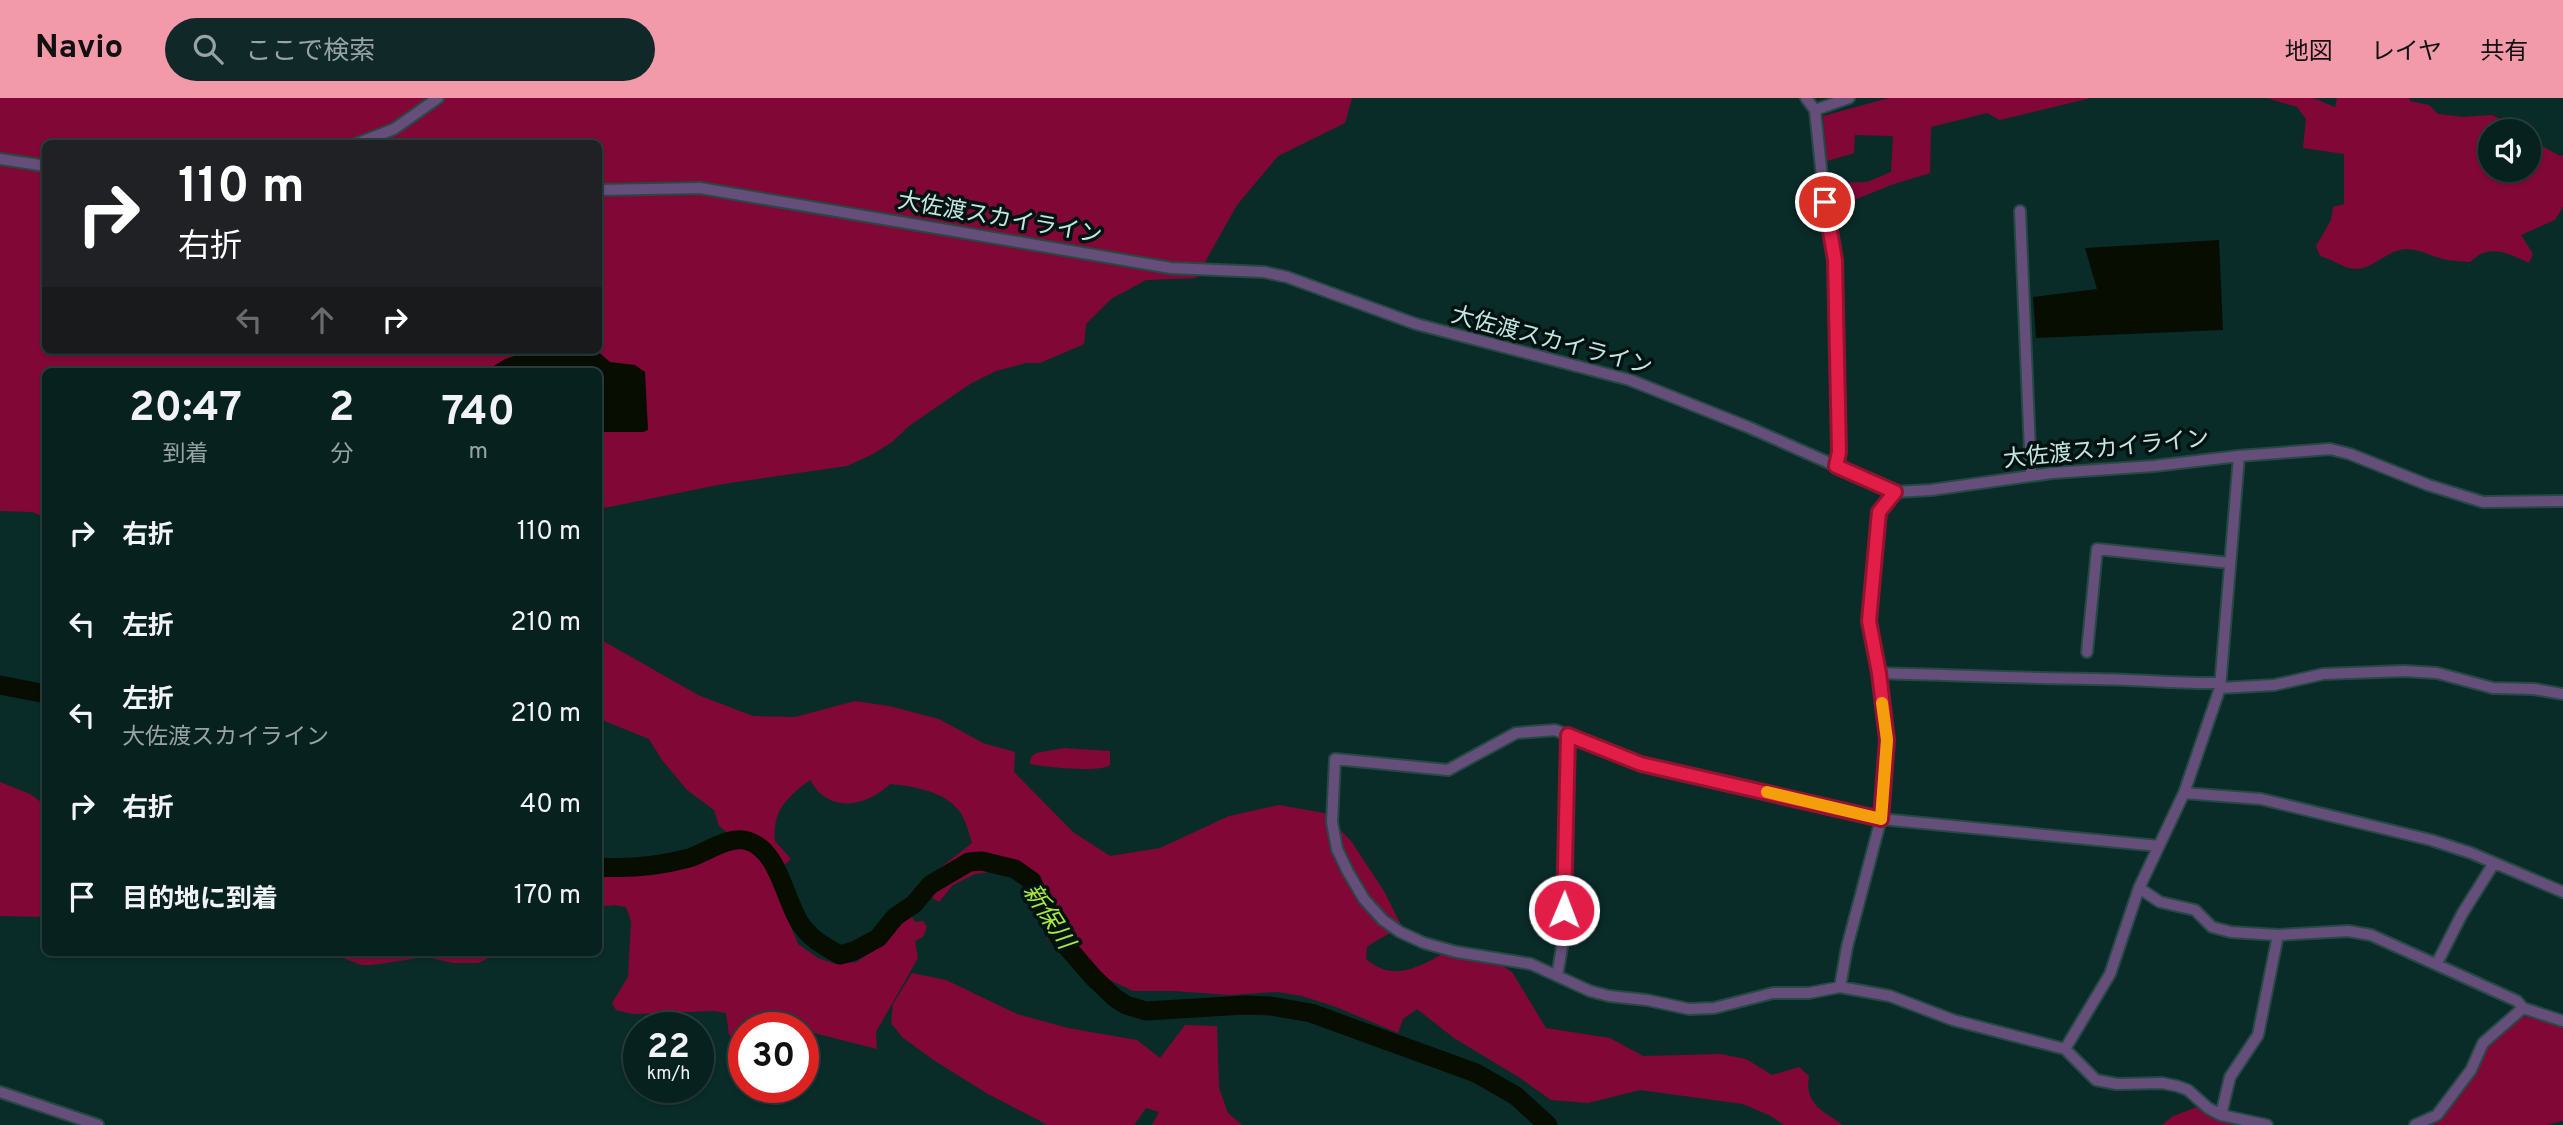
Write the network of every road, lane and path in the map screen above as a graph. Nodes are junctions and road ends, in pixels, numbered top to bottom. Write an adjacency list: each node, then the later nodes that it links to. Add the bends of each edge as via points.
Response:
1 (438, 98): 5 (street, via 394,130)
2 (1806, 98): 4 (street)
3 (1849, 98): 4 (street)
4 (1815, 110): 11 (street, via 1835,260)
5 (367, 140)
6 (0, 159): 7 (street)
7 (42, 165)
8 (602, 190): 11 (street, 大佐渡スカイライン, via 700,188 1171,268 1287,277 1416,324 1630,380)
9 (2020, 211): 12 (street)
10 (2239, 456): 12 (street, 大佐渡スカイライン); 14 (street, 大佐渡スカイライン, via 2330,449 2483,502); 15 (street)
11 (1836, 466): 13 (street, 大佐渡スカイライン)
12 (2031, 475): 13 (street, 大佐渡スカイライン)
13 (1895, 492): 17 (street, via 1879,512 1869,621)
14 (2563, 501)
15 (2230, 563): 16 (street, via 2097,549); 18 (street)
16 (2087, 652)
17 (1879, 673): 18 (street); 22 (street, via 1887,740)
18 (2220, 686): 19 (street, via 2274,685 2323,674 2404,671 2437,673 2493,688); 21 (street)
19 (2563, 694)
20 (1568, 735): 22 (street, via 1641,764); 29 (street, via 1564,935); 29 (street, via 1555,730 1516,733 1448,770 1335,759 1332,821 1337,849 1364,899 1400,932 1457,952 1531,964)
21 (2184, 793): 23 (street); 24 (street, via 2261,799 2431,840)
22 (1881, 819): 23 (street); 30 (street)
23 (2159, 846): 25 (street)
24 (2494, 863): 26 (street); 28 (street)
25 (2139, 888): 27 (street, via 2161,902 2195,910 2219,930); 33 (street, via 2110,974)
26 (2563, 892)
27 (2278, 935): 28 (street, via 2348,931 2371,935); 35 (street, via 2258,1035 2230,1077)
28 (2437, 963): 31 (street)
29 (1557, 976): 30 (street, via 1609,996 1689,1009 1714,1008 1773,993)
30 (1840, 987): 33 (street, via 1890,996 1953,1020)
31 (2523, 1008): 32 (street); 38 (street, via 2483,1043 2471,1070 2437,1115)
32 (2563, 1021)
33 (2065, 1049): 35 (street, via 2096,1080 2177,1086)
34 (0, 1092): 36 (street)
35 (2221, 1115): 37 (street)
36 (98, 1125)
37 (2267, 1125)
38 (2415, 1125)

